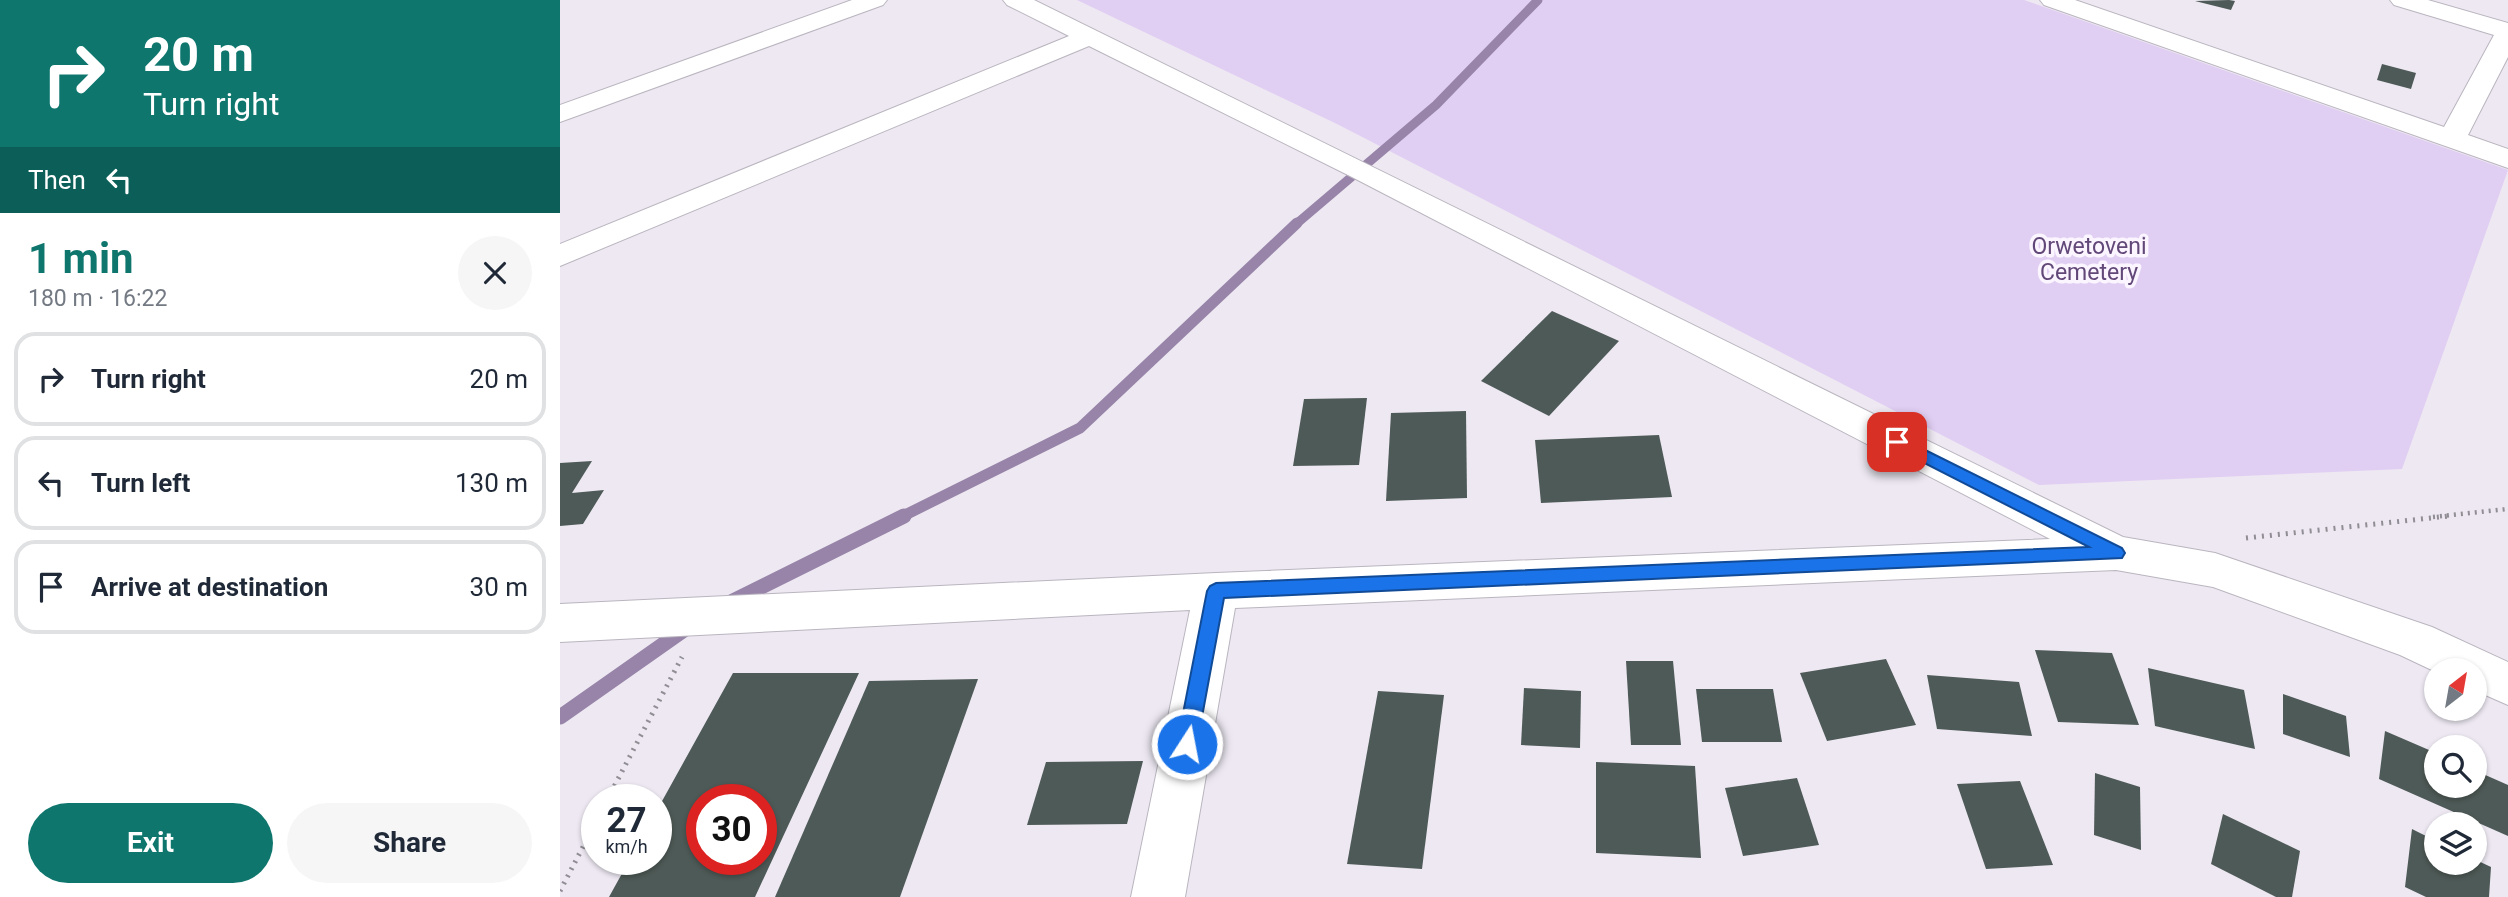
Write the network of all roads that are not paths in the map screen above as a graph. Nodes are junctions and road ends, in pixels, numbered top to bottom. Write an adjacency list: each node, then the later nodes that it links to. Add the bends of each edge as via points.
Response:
1 (875, 0): 7 (street)
2 (1015, 0): 6 (street)
3 (2052, 0): 8 (street)
4 (2402, 0): 5 (street)
5 (2508, 31): 8 (street)
6 (1090, 37): 10 (street); 11 (street)
7 (560, 114)
8 (2452, 139): 9 (street)
9 (2508, 159)
10 (560, 256)
11 (2116, 553): 12 (street); 14 (street, via 2215,570 2416,641)
12 (1216, 591): 13 (street); 15 (street)
13 (560, 623)
14 (2508, 684)
15 (1158, 897)

